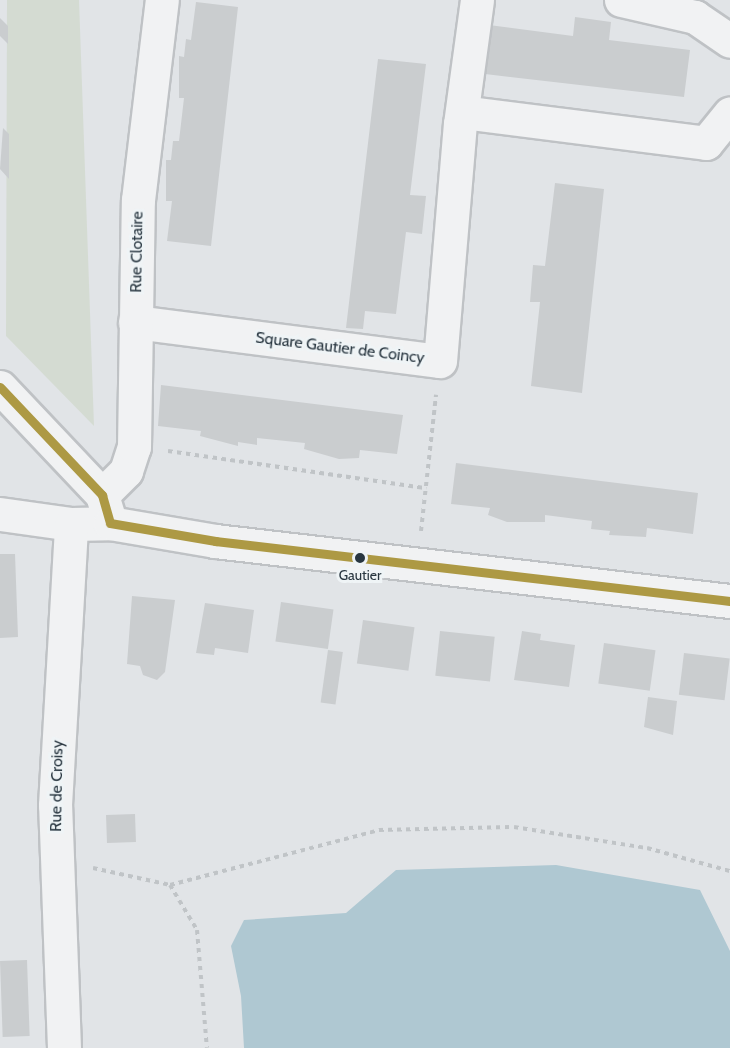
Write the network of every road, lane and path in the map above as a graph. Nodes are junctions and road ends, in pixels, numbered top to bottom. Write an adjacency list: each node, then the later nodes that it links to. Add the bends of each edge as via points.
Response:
1 (162, 0): 7 (street, Rue Clotaire, via 138,200)
2 (477, 0): 6 (street, Square Gautier de Coincy)
3 (621, 0): 4 (street, via 695,17)
4 (730, 41)
5 (730, 113): 6 (street, via 706,143)
6 (461, 118): 8 (street, Square Gautier de Coincy)
7 (135, 322): 8 (street, Square Gautier de Coincy); 10 (street, Rue Clotaire)
8 (440, 361): 11 (path)
9 (0, 387): 12 (street)
10 (134, 447): 11 (path); 12 (street, Rue Clotaire)
11 (426, 488): 15 (path)
12 (106, 509): 14 (street); 15 (street, via 196,539)
13 (0, 514): 14 (street)
14 (71, 524): 17 (street, Rue de Croisy, via 55,793)
15 (418, 565): 16 (street)
16 (730, 601)
17 (57, 860): 19 (path); 20 (street, Rue de Croisy)
18 (730, 871): 19 (path, via 647,848 514,827 379,830)
19 (170, 885): 21 (path, via 197,930)
20 (64, 1048)
21 (207, 1048)

